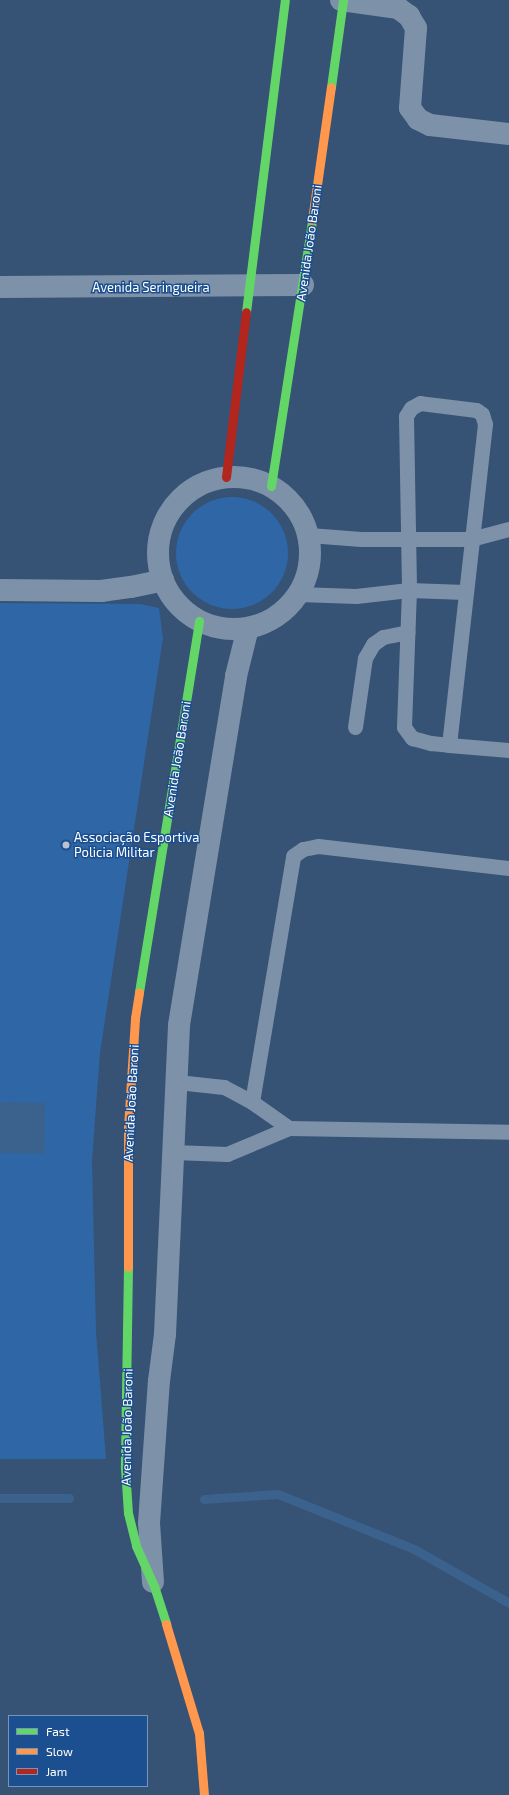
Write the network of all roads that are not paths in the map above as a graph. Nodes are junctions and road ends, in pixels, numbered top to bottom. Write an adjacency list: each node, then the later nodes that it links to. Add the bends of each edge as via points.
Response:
1 (286, 0): 5 (street)
2 (343, 0): 3 (street, via 398,8 409,16 416,28 410,108 418,119 430,125); 4 (street, Avenida João Baroni)
3 (509, 134)
4 (303, 285): 5 (street, Avenida Seringueira); 8 (street, Avenida João Baroni)
5 (250, 286): 6 (street, Avenida Seringueira); 7 (street)
6 (0, 288)
7 (226, 477): 8 (street, via 249,478); 13 (street, via 201,484 190,491 180,498 165,519 158,544 159,570)
8 (271, 486): 10 (street, via 288,498 301,515)
9 (509, 529): 12 (lane)
10 (309, 535): 11 (lane); 17 (street, via 311,555 307,576)
11 (407, 539): 12 (lane); 12 (lane, via 406,416 411,408 420,403 476,410 482,414 485,424); 15 (lane)
12 (472, 539): 16 (lane)
13 (164, 580): 14 (street, via 101,591); 18 (street, via 172,598 184,611)
14 (0, 590)
15 (408, 590): 16 (lane); 17 (lane, via 356,596); 20 (lane)
16 (465, 592): 22 (lane)
17 (298, 594): 19 (street, via 285,610 267,622)
18 (199, 621): 19 (street, via 214,627); 30 (street, Avenida João Baroni, via 135,1018 128,1127 128,1356 125,1468 128,1513 136,1546)
19 (248, 628): 25 (street, Avenida João Baroni, via 236,676 179,1026)
20 (408, 632): 21 (lane, via 383,637 373,644 365,658); 22 (lane, via 404,727 412,738)
21 (355, 727)
22 (448, 745): 23 (lane)
23 (509, 750)
24 (509, 868): 26 (lane, via 318,846 303,849 293,856)
25 (176, 1082): 26 (lane, via 224,1087); 29 (street, Avenida João Baroni)
26 (252, 1102): 27 (lane)
27 (289, 1128): 28 (lane); 29 (lane, via 227,1154)
28 (509, 1132)
29 (173, 1152): 30 (street, Avenida João Baroni, via 165,1334 159,1381 149,1523)
30 (154, 1586): 31 (street, Avenida João Baroni, via 200,1733)
31 (204, 1795)

